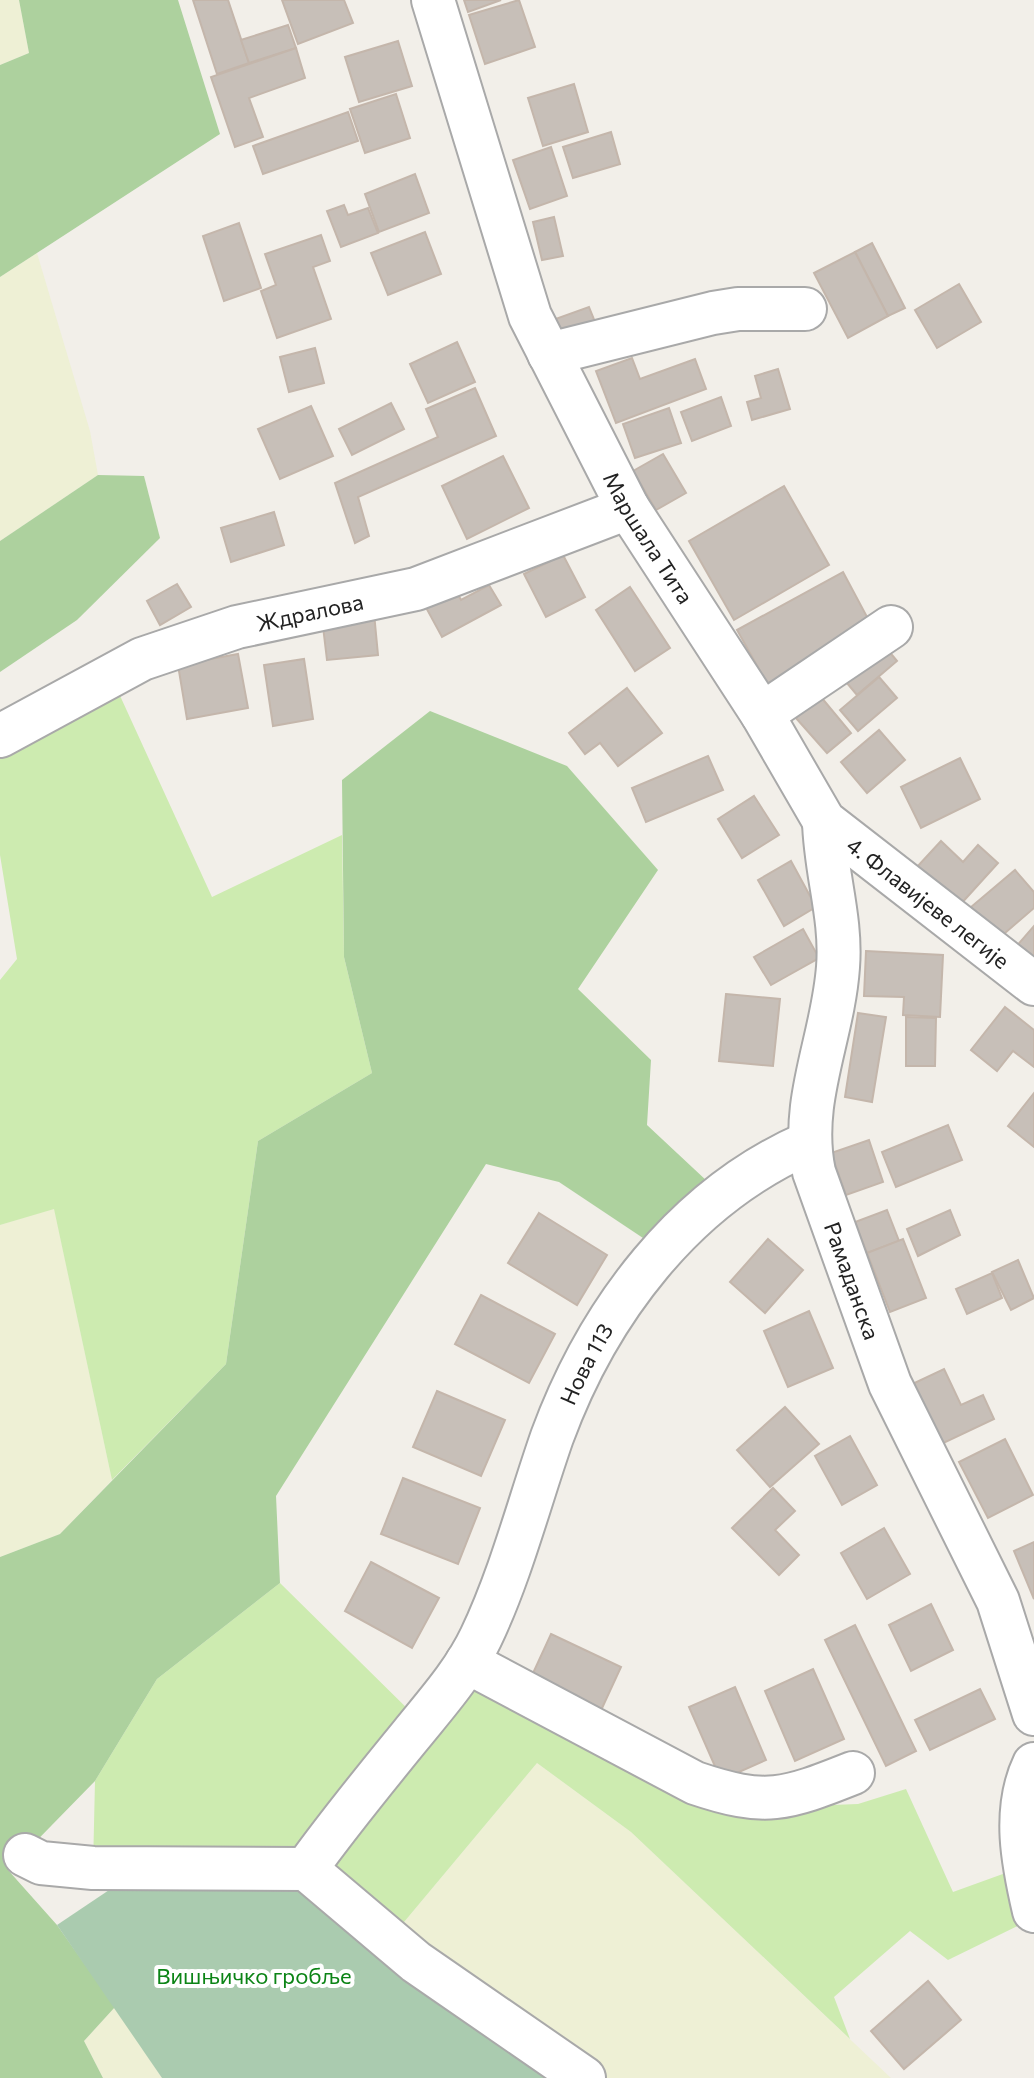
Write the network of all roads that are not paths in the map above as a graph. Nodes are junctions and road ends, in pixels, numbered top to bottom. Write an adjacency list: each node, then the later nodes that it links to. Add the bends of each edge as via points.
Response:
1 (433, 0): 3 (street, Маршала Тита, via 530,316)
2 (805, 309): 3 (street, via 713,313)
3 (549, 354): 4 (street, Маршала Тита)
4 (628, 508): 6 (street, Маршала Тита); 7 (street, Ждралова, via 416,589 237,627 142,659)
5 (891, 627): 6 (street)
6 (762, 714): 8 (street, Маршала Тита)
7 (0, 736)
8 (824, 821): 9 (street, 4. Флавијеве легије); 10 (street, Рамаданска, via 838,923 838,969 811,1102)
9 (1034, 984)
10 (808, 1143): 11 (street, Нова 113, via 766,1163 713,1199 628,1291 575,1382 495,1605); 12 (street, Рамаданска, via 833,1230 890,1384 998,1601)
11 (467, 1662): 14 (street, via 695,1783 734,1796 790,1798); 16 (street, Нова 113)
12 (1034, 1714)
13 (1034, 1764): 17 (street, via 1024,1797 1022,1867)
14 (853, 1773)
15 (25, 1855): 16 (street, via 41,1863 93,1868)
16 (306, 1869): 18 (street, via 416,1962)
17 (1034, 1911)
18 (584, 2078)

